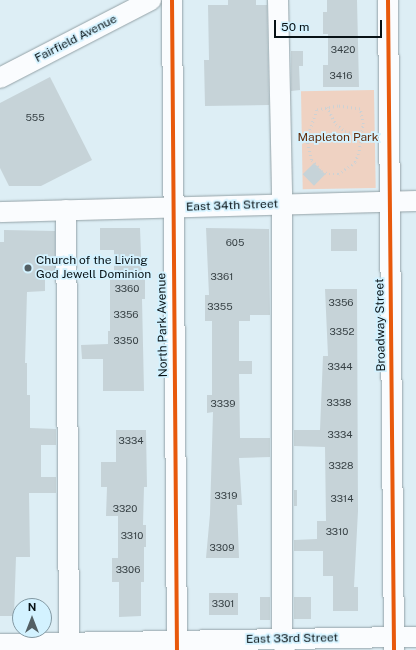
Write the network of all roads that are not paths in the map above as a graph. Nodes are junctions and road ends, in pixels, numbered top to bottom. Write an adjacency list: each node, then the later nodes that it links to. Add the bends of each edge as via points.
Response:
1 (151, 0): 5 (street, Fairfield Avenue)
2 (172, 0): 9 (street, North Park Avenue)
3 (278, 0): 8 (street)
4 (388, 0): 7 (street, Broadway Street)
5 (0, 78)
6 (416, 201): 7 (street, East 34th Street)
7 (390, 202): 8 (street, East 34th Street); 15 (street, Broadway Street)
8 (282, 204): 9 (street, East 34th Street); 14 (street)
9 (172, 208): 10 (street, East 34th Street); 16 (street, North Park Avenue)
10 (66, 210): 11 (street, East 34th Street); 17 (street)
11 (0, 212)
12 (416, 637): 15 (street, East 33rd Street)
13 (0, 644): 17 (street, East 33rd Street)
14 (284, 644): 15 (street, East 33rd Street); 16 (street, East 33rd Street)
15 (394, 644)
16 (177, 645): 17 (street, East 33rd Street)
17 (69, 646)

